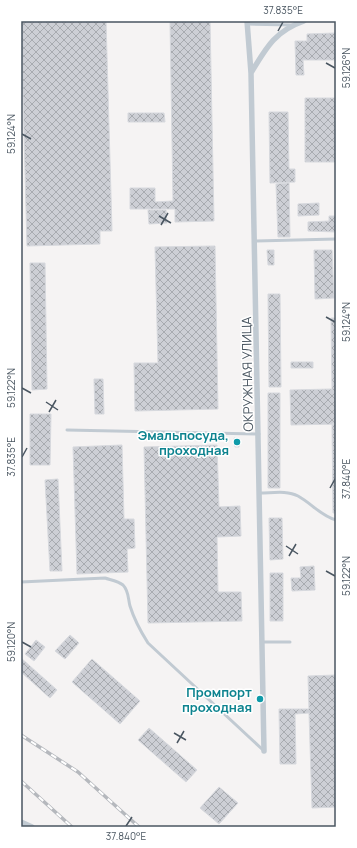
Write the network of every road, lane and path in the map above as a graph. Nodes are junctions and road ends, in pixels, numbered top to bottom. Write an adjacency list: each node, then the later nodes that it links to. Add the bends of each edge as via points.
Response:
1 (304, 21): 3 (street)
2 (248, 23): 3 (lane); 4 (street, ОКРУЖНАЯ УЛИЦА)
3 (294, 25): 4 (street, via 271,41)
4 (251, 72): 6 (street, ОКРУЖНАЯ УЛИЦА)
5 (336, 240): 6 (lane)
6 (256, 241): 8 (street, ОКРУЖНАЯ УЛИЦА)
7 (67, 430): 8 (lane)
8 (259, 434): 9 (street, ОКРУЖНАЯ УЛИЦА)
9 (260, 492): 10 (lane, via 289,493 298,496); 12 (street, ОКРУЖНАЯ УЛИЦА)
10 (336, 520)
11 (21, 582): 14 (lane, via 105,578 124,586 148,643)
12 (263, 642): 13 (lane); 14 (street, ОКРУЖНАЯ УЛИЦА)
13 (290, 642)
14 (264, 751)
15 (21, 822): 16 (street)
16 (32, 827)

